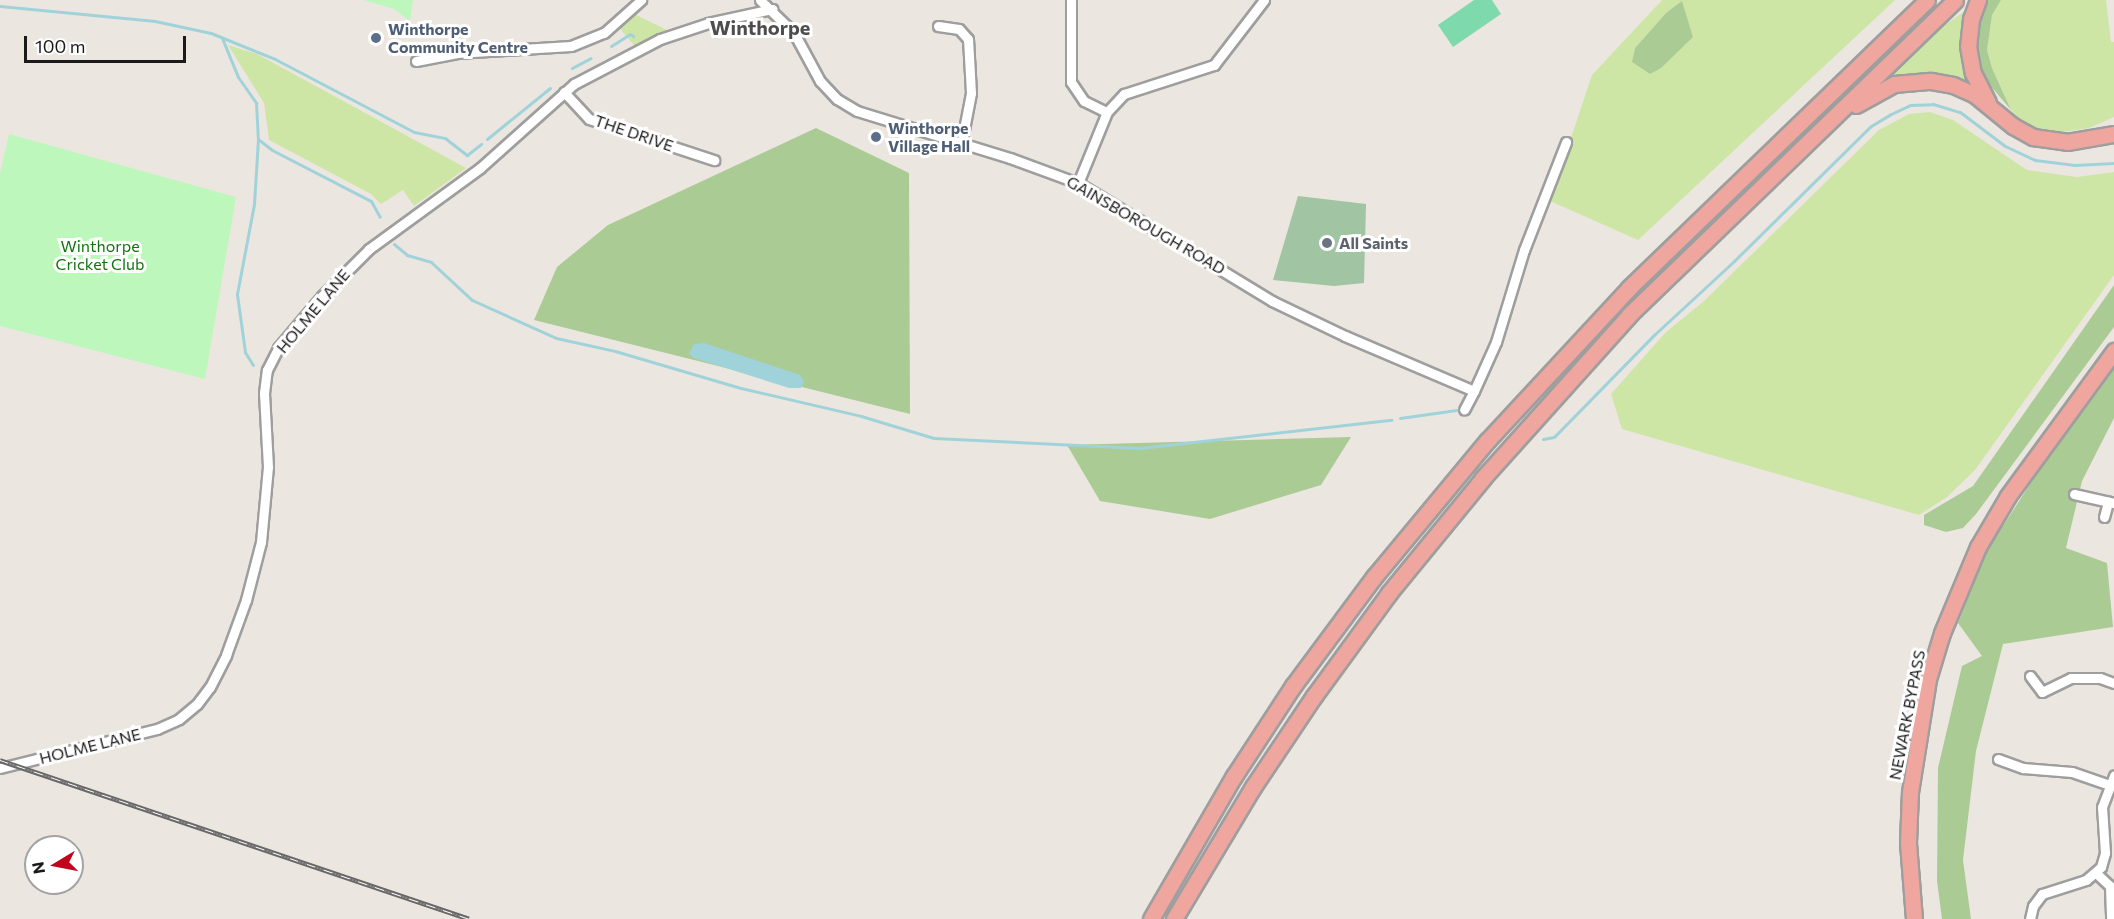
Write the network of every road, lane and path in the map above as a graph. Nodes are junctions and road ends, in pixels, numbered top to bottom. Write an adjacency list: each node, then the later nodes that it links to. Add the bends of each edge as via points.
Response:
1 (641, 0): 10 (street, via 604,33 571,46 457,53)
2 (760, 0): 8 (street, GAINSBOROUGH ROAD)
3 (1071, 0): 13 (street, via 1071,82 1084,101)
4 (1264, 0): 13 (street, via 1214,65 1124,94)
5 (1927, 0): 33 (highway, via 1629,288 1487,441 1374,577 1293,686 1234,776)
6 (1955, 0): 14 (highway)
7 (1978, 0): 12 (highway, via 1969,32 1970,60 1977,84)
8 (772, 9): 11 (street, HOLME LANE, via 708,23 660,39); 17 (street, GAINSBOROUGH ROAD, via 794,33 820,81 837,99 856,111)
9 (938, 26): 17 (street, via 959,29 968,39 971,93)
10 (416, 61)
11 (564, 92): 18 (street, THE DRIVE, via 590,119); 29 (street, HOLME LANE, via 480,168 369,249 278,348 267,370 264,393 268,467 261,542 226,655 197,704 179,719 157,729)
12 (1990, 106): 14 (highway, via 1953,85 1906,82 1881,89); 15 (highway, via 2022,132 2044,140 2067,142)
13 (1107, 112): 19 (street)
14 (1818, 131): 34 (highway, via 1629,315 1483,478 1389,593 1253,787)
15 (2114, 134)
16 (1566, 142): 21 (street, via 1524,250 1496,342)
17 (961, 145): 19 (street, GAINSBOROUGH ROAD)
18 (714, 160)
19 (1078, 183): 21 (street, GAINSBOROUGH ROAD, via 1272,301)
20 (2114, 351): 35 (highway, NEWARK BYPASS, via 2008,496 1978,547 1952,609 1928,679 1915,749 1908,843)
21 (1474, 390): 22 (street)
22 (1464, 410)
23 (2074, 494): 24 (street)
24 (2111, 502): 25 (street)
25 (2104, 518)
26 (2030, 676): 27 (street, via 2042,692 2072,678 2100,678)
27 (2114, 683)
28 (1998, 759): 31 (street, via 2023,768 2072,772)
29 (0, 768)
30 (2114, 775): 31 (street)
31 (2109, 785): 32 (street, via 2101,819 2105,853)
32 (2096, 873): 36 (street, via 2042,894); 37 (street, via 2110,886)
33 (1151, 919)
34 (1174, 919)
35 (1914, 919)
36 (2030, 919)
37 (2111, 919)

